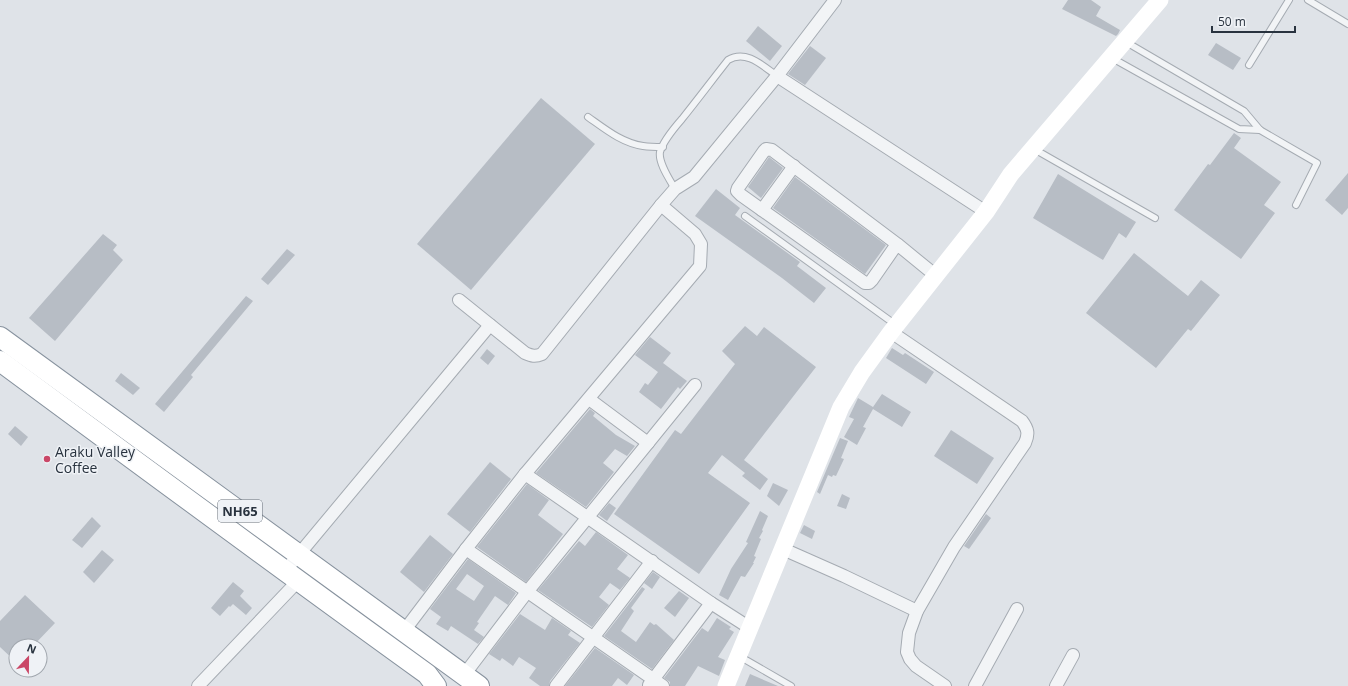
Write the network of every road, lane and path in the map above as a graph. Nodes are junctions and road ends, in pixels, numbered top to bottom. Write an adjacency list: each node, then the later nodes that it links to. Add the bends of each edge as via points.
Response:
1 (835, 0): 9 (street)
2 (1160, 0): 6 (main road)
3 (1289, 0): 8 (lane)
4 (1308, 0): 5 (lane)
5 (1348, 24)
6 (1125, 41): 7 (main road); 11 (lane, via 1244,111)
7 (1111, 57): 11 (lane, via 1239,129); 13 (main road)
8 (1248, 65)
9 (777, 76): 12 (lane, via 747,57 733,57 728,60); 15 (street, via 694,177); 19 (street)
10 (588, 117): 12 (lane, via 618,138 630,143)
11 (1260, 130): 16 (lane, via 1317,163)
12 (662, 146): 15 (lane, via 660,158)
13 (1033, 148): 19 (main road, via 1011,174); 21 (lane)
14 (794, 166): 18 (street); 18 (street, via 772,150 764,151 737,191); 22 (street)
15 (675, 190): 17 (street)
16 (1296, 204)
17 (661, 205): 25 (street, via 542,354 531,356 525,353); 30 (street, via 695,234 701,244 700,266)
18 (762, 210): 22 (street, via 865,283 872,280)
19 (986, 212): 23 (main road)
20 (745, 216): 26 (lane)
21 (1155, 218)
22 (897, 244): 23 (street)
23 (935, 275): 26 (main road)
24 (459, 300): 25 (street)
25 (490, 325): 36 (street)
26 (894, 328): 35 (main road, via 862,372 841,407); 42 (street, via 1022,421 1028,432 1025,443 954,547)
27 (0, 337): 36 (highway, NH65)
28 (0, 361): 38 (highway, NH65)
29 (695, 385): 31 (street)
30 (589, 399): 31 (street); 32 (street)
31 (648, 443): 33 (street)
32 (526, 474): 33 (street); 34 (street)
33 (588, 517): 37 (street); 39 (street)
34 (466, 549): 39 (street); 44 (street)
35 (783, 549): 42 (street); 43 (main road)
36 (299, 555): 38 (street); 44 (highway, NH65)
37 (652, 561): 40 (street); 45 (street)
38 (291, 576): 50 (street); 51 (highway, NH65, via 427,674)
39 (527, 592): 45 (street); 48 (street)
40 (711, 602): 43 (street); 49 (street)
41 (1017, 609): 56 (street)
42 (917, 611): 55 (street, via 909,633 907,652 916,666)
43 (750, 628): 47 (main road)
44 (404, 631): 48 (highway, NH65)
45 (593, 638): 49 (street); 52 (street)
46 (1073, 655): 57 (street)
47 (738, 656): 53 (main road); 54 (lane)
48 (472, 681)
49 (655, 684)
50 (198, 686)
51 (436, 686)
52 (556, 686)
53 (726, 686)
54 (791, 686)
55 (945, 686)
56 (975, 686)
57 (1056, 686)

